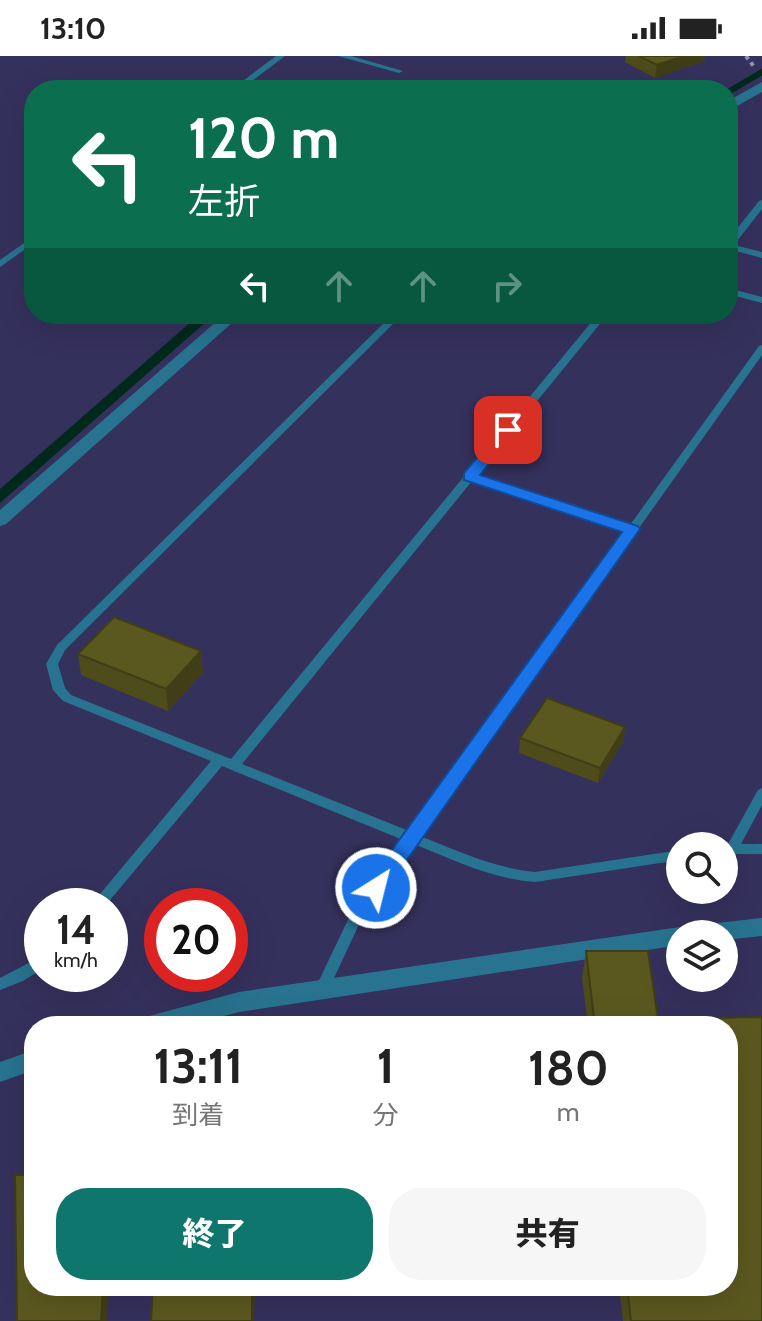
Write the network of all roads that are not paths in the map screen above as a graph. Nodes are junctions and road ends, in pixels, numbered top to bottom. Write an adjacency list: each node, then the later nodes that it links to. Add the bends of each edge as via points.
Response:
1 (281, 56): 4 (lane)
2 (342, 56): 3 (lane)
3 (399, 71)
4 (249, 80)
5 (762, 86): 6 (street)
6 (738, 101)
7 (762, 203): 8 (lane)
8 (738, 233)
9 (24, 246): 12 (lane)
10 (738, 249): 11 (lane)
11 (762, 255)
12 (0, 264)
13 (738, 294): 14 (lane)
14 (762, 300)
15 (223, 324): 20 (street)
16 (388, 324): 22 (lane, via 61,648 52,664 59,690 67,698)
17 (595, 324): 19 (lane)
18 (762, 348): 21 (lane)
19 (470, 477): 21 (lane); 22 (lane)
20 (0, 520)
21 (632, 529): 25 (lane)
22 (226, 764): 25 (lane); 29 (lane)
23 (762, 793): 24 (lane)
24 (738, 833)
25 (411, 839): 28 (lane, via 487,868 535,877); 35 (lane, via 358,913)
26 (738, 848): 27 (lane)
27 (762, 849)
28 (666, 857)
29 (113, 888)
30 (762, 927): 31 (street)
31 (738, 930)
32 (666, 938): 35 (street)
33 (24, 973): 34 (lane)
34 (0, 984)
35 (322, 989): 36 (street)
36 (186, 1016)
37 (24, 1064): 38 (street)
38 (0, 1072)

